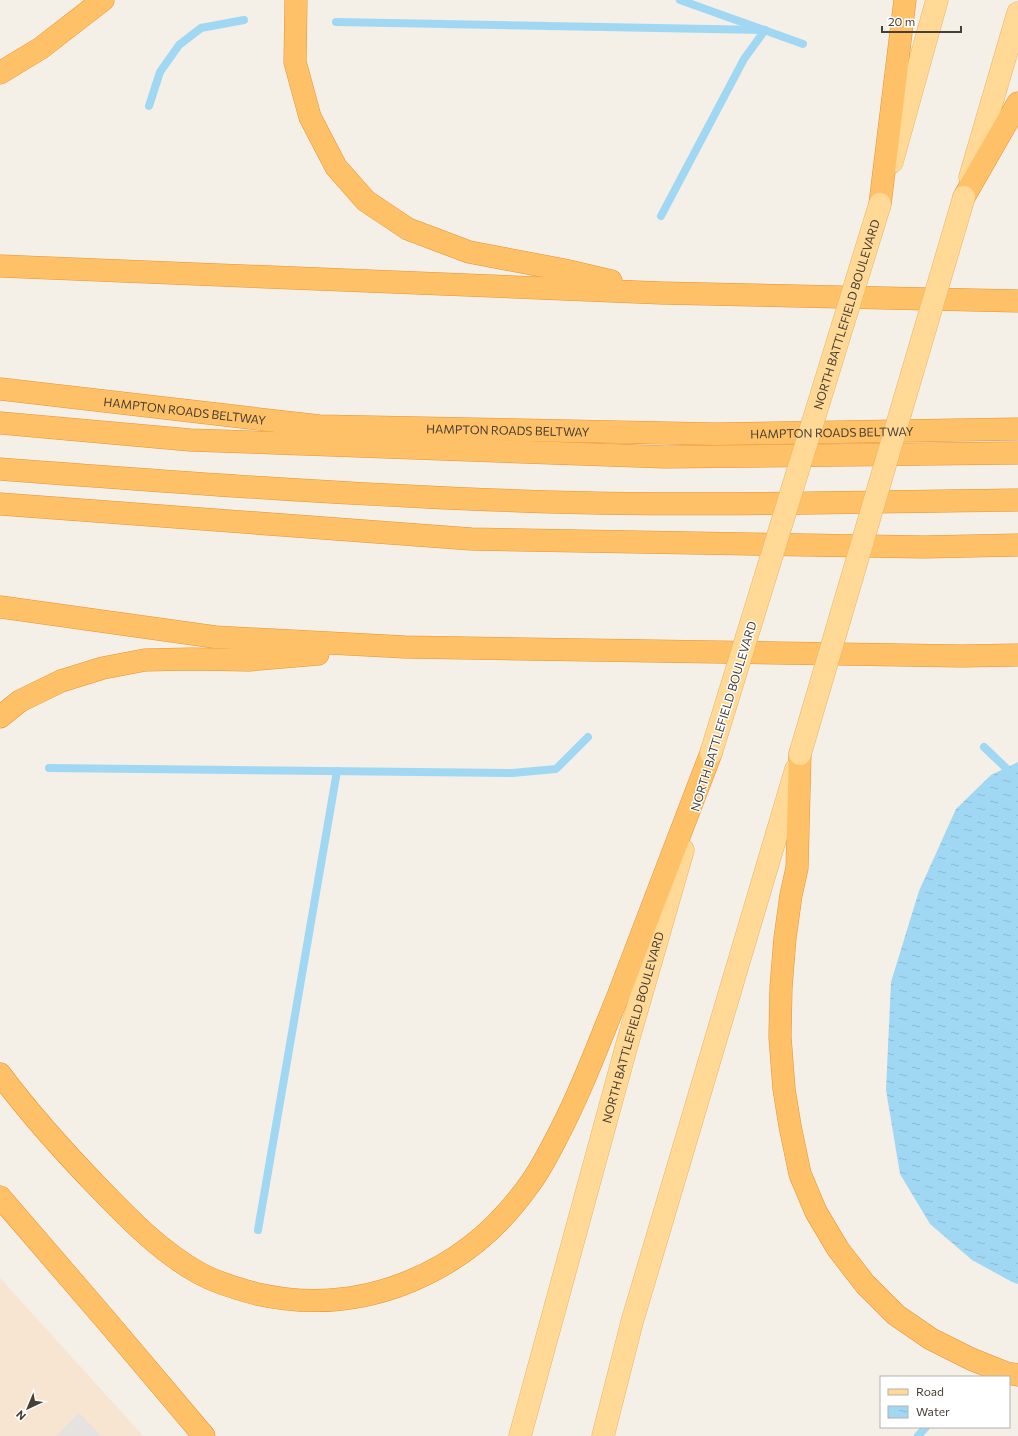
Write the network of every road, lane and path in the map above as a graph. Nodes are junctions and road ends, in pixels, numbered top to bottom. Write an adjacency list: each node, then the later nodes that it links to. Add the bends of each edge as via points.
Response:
1 (103, 0): 6 (highway, via 41,48)
2 (296, 0): 11 (highway, via 295,62 310,118 336,167 366,201 408,229 469,252 564,270)
3 (905, 0): 9 (highway)
4 (937, 0): 9 (main road, NORTH BATTLEFIELD BOULEVARD)
5 (1018, 13): 8 (main road)
6 (0, 73)
7 (1018, 103): 8 (highway)
8 (964, 197): 28 (main road, bridge)
9 (880, 204): 27 (main road, NORTH BATTLEFIELD BOULEVARD, bridge)
10 (0, 266): 11 (highway)
11 (660, 293): 12 (highway)
12 (1018, 301)
13 (0, 389): 15 (highway, HAMPTON ROADS BELTWAY, via 319,426 715,434)
14 (0, 423): 16 (highway, via 190,440 665,457)
15 (1018, 430)
16 (1018, 453)
17 (0, 469): 18 (highway, via 238,487 522,501 705,504)
18 (1018, 500)
19 (0, 504): 20 (highway, via 471,540 924,547)
20 (1018, 545)
21 (0, 607): 22 (highway, via 215,637)
22 (406, 646): 24 (highway); 26 (highway, via 249,660 145,660 102,668 61,681 20,701)
23 (1018, 655): 24 (highway)
24 (962, 656): 25 (highway)
25 (1018, 662)
26 (0, 717)
27 (711, 753): 29 (highway, via 595,1054 573,1108 550,1152 530,1185 505,1216 479,1241 453,1260 423,1276 356,1298 321,1300 281,1299 238,1289 199,1273 165,1251 129,1218 53,1138); 33 (main road, NORTH BATTLEFIELD BOULEVARD, via 626,1048)
28 (800, 754): 31 (highway, via 797,868 785,945 780,1036 784,1089 800,1174 816,1212 838,1248 865,1284 896,1316 931,1339 971,1360); 34 (main road, via 632,1322)
29 (0, 1074)
30 (0, 1197): 32 (highway)
31 (1018, 1375)
32 (204, 1436)
33 (520, 1436)
34 (603, 1436)

